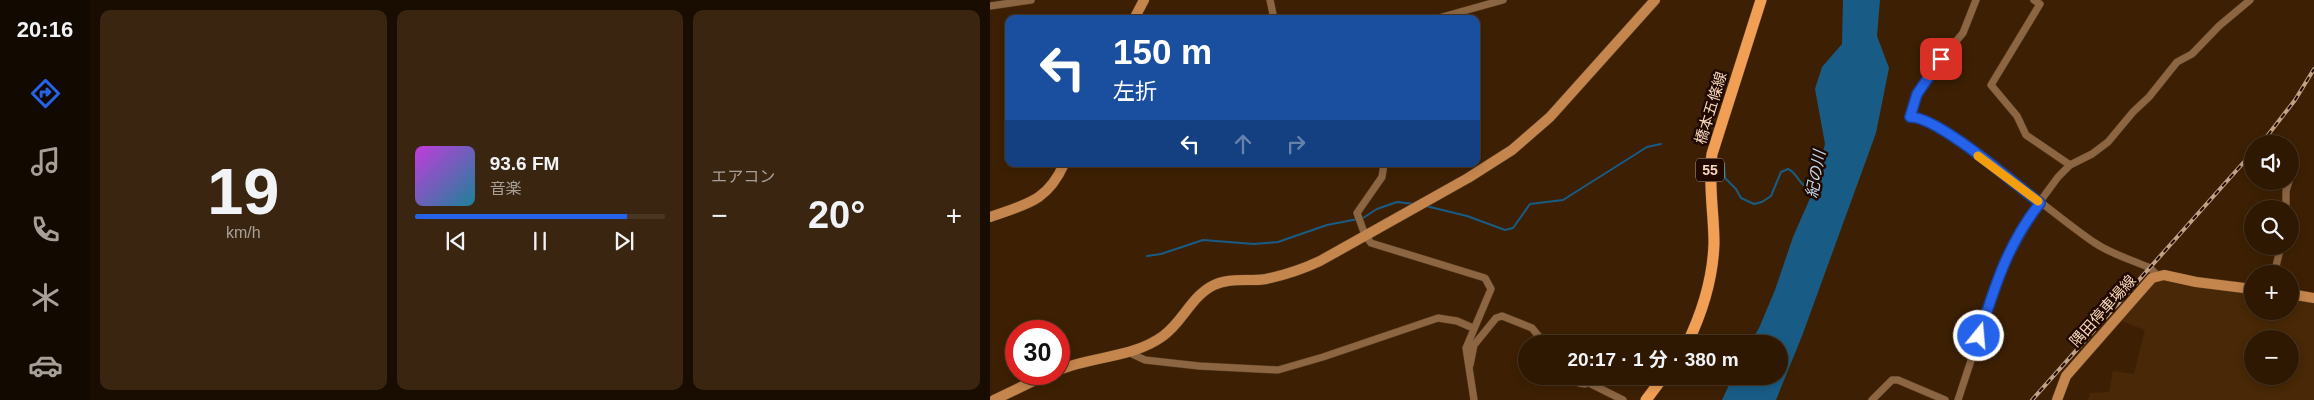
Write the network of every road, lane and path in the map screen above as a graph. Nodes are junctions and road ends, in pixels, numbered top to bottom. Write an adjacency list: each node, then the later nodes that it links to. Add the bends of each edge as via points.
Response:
1 (1031, 0): 10 (street)
2 (1144, 0): 11 (street)
3 (1270, 0): 12 (street)
4 (1503, 0): 13 (street)
5 (1655, 0): 19 (street, via 1550,116 1512,150)
6 (1761, 0): 26 (main road, 橋本五條線 / 55, via 1712,154 1714,244 1706,294)
7 (1976, 0): 17 (street, via 1963,33 1930,72 1917,94 1910,117 1918,117 1959,141)
8 (2034, 0): 14 (street, via 2040,4 1991,85 2017,116 2026,135)
9 (2250, 0): 14 (street, via 2192,54 2177,62 2108,142)
10 (990, 6)
11 (1136, 15)
12 (1273, 15)
13 (1449, 15)
14 (2070, 165): 17 (street, via 2058,176)
15 (1062, 167): 18 (street, via 1054,184 1041,196)
16 (1384, 167): 19 (street, via 1382,177 1357,213)
17 (2040, 203): 20 (street, via 2094,242 2150,268); 39 (street, via 2022,226 2002,266)
18 (990, 217)
19 (1364, 236): 24 (street, via 1371,243 1485,278 1491,289); 27 (street, via 1300,270 1265,279 1214,285 1191,304 1162,337)
20 (2158, 275): 21 (street, 隅田停車場線); 40 (street, 隅田停車場線, via 2070,370 2062,382)
21 (2244, 288)
22 (2299, 296): 23 (street)
23 (2314, 298)
24 (1473, 328): 27 (street, via 1438,318 1278,370 1145,360); 29 (street, via 1466,348)
25 (1538, 335): 29 (street, via 1532,328 1502,316 1496,318 1474,345)
26 (1690, 335)
27 (1128, 352): 28 (street)
28 (1070, 367)
29 (1469, 368): 34 (street)
30 (1025, 385): 33 (street)
31 (1599, 385): 35 (street)
32 (1657, 385): 36 (main road)
33 (994, 400)
34 (1474, 400)
35 (1622, 400)
36 (1646, 400)
37 (1872, 400): 38 (street, via 1892,380)
38 (1945, 400)
39 (1958, 400)
40 (2057, 400)

